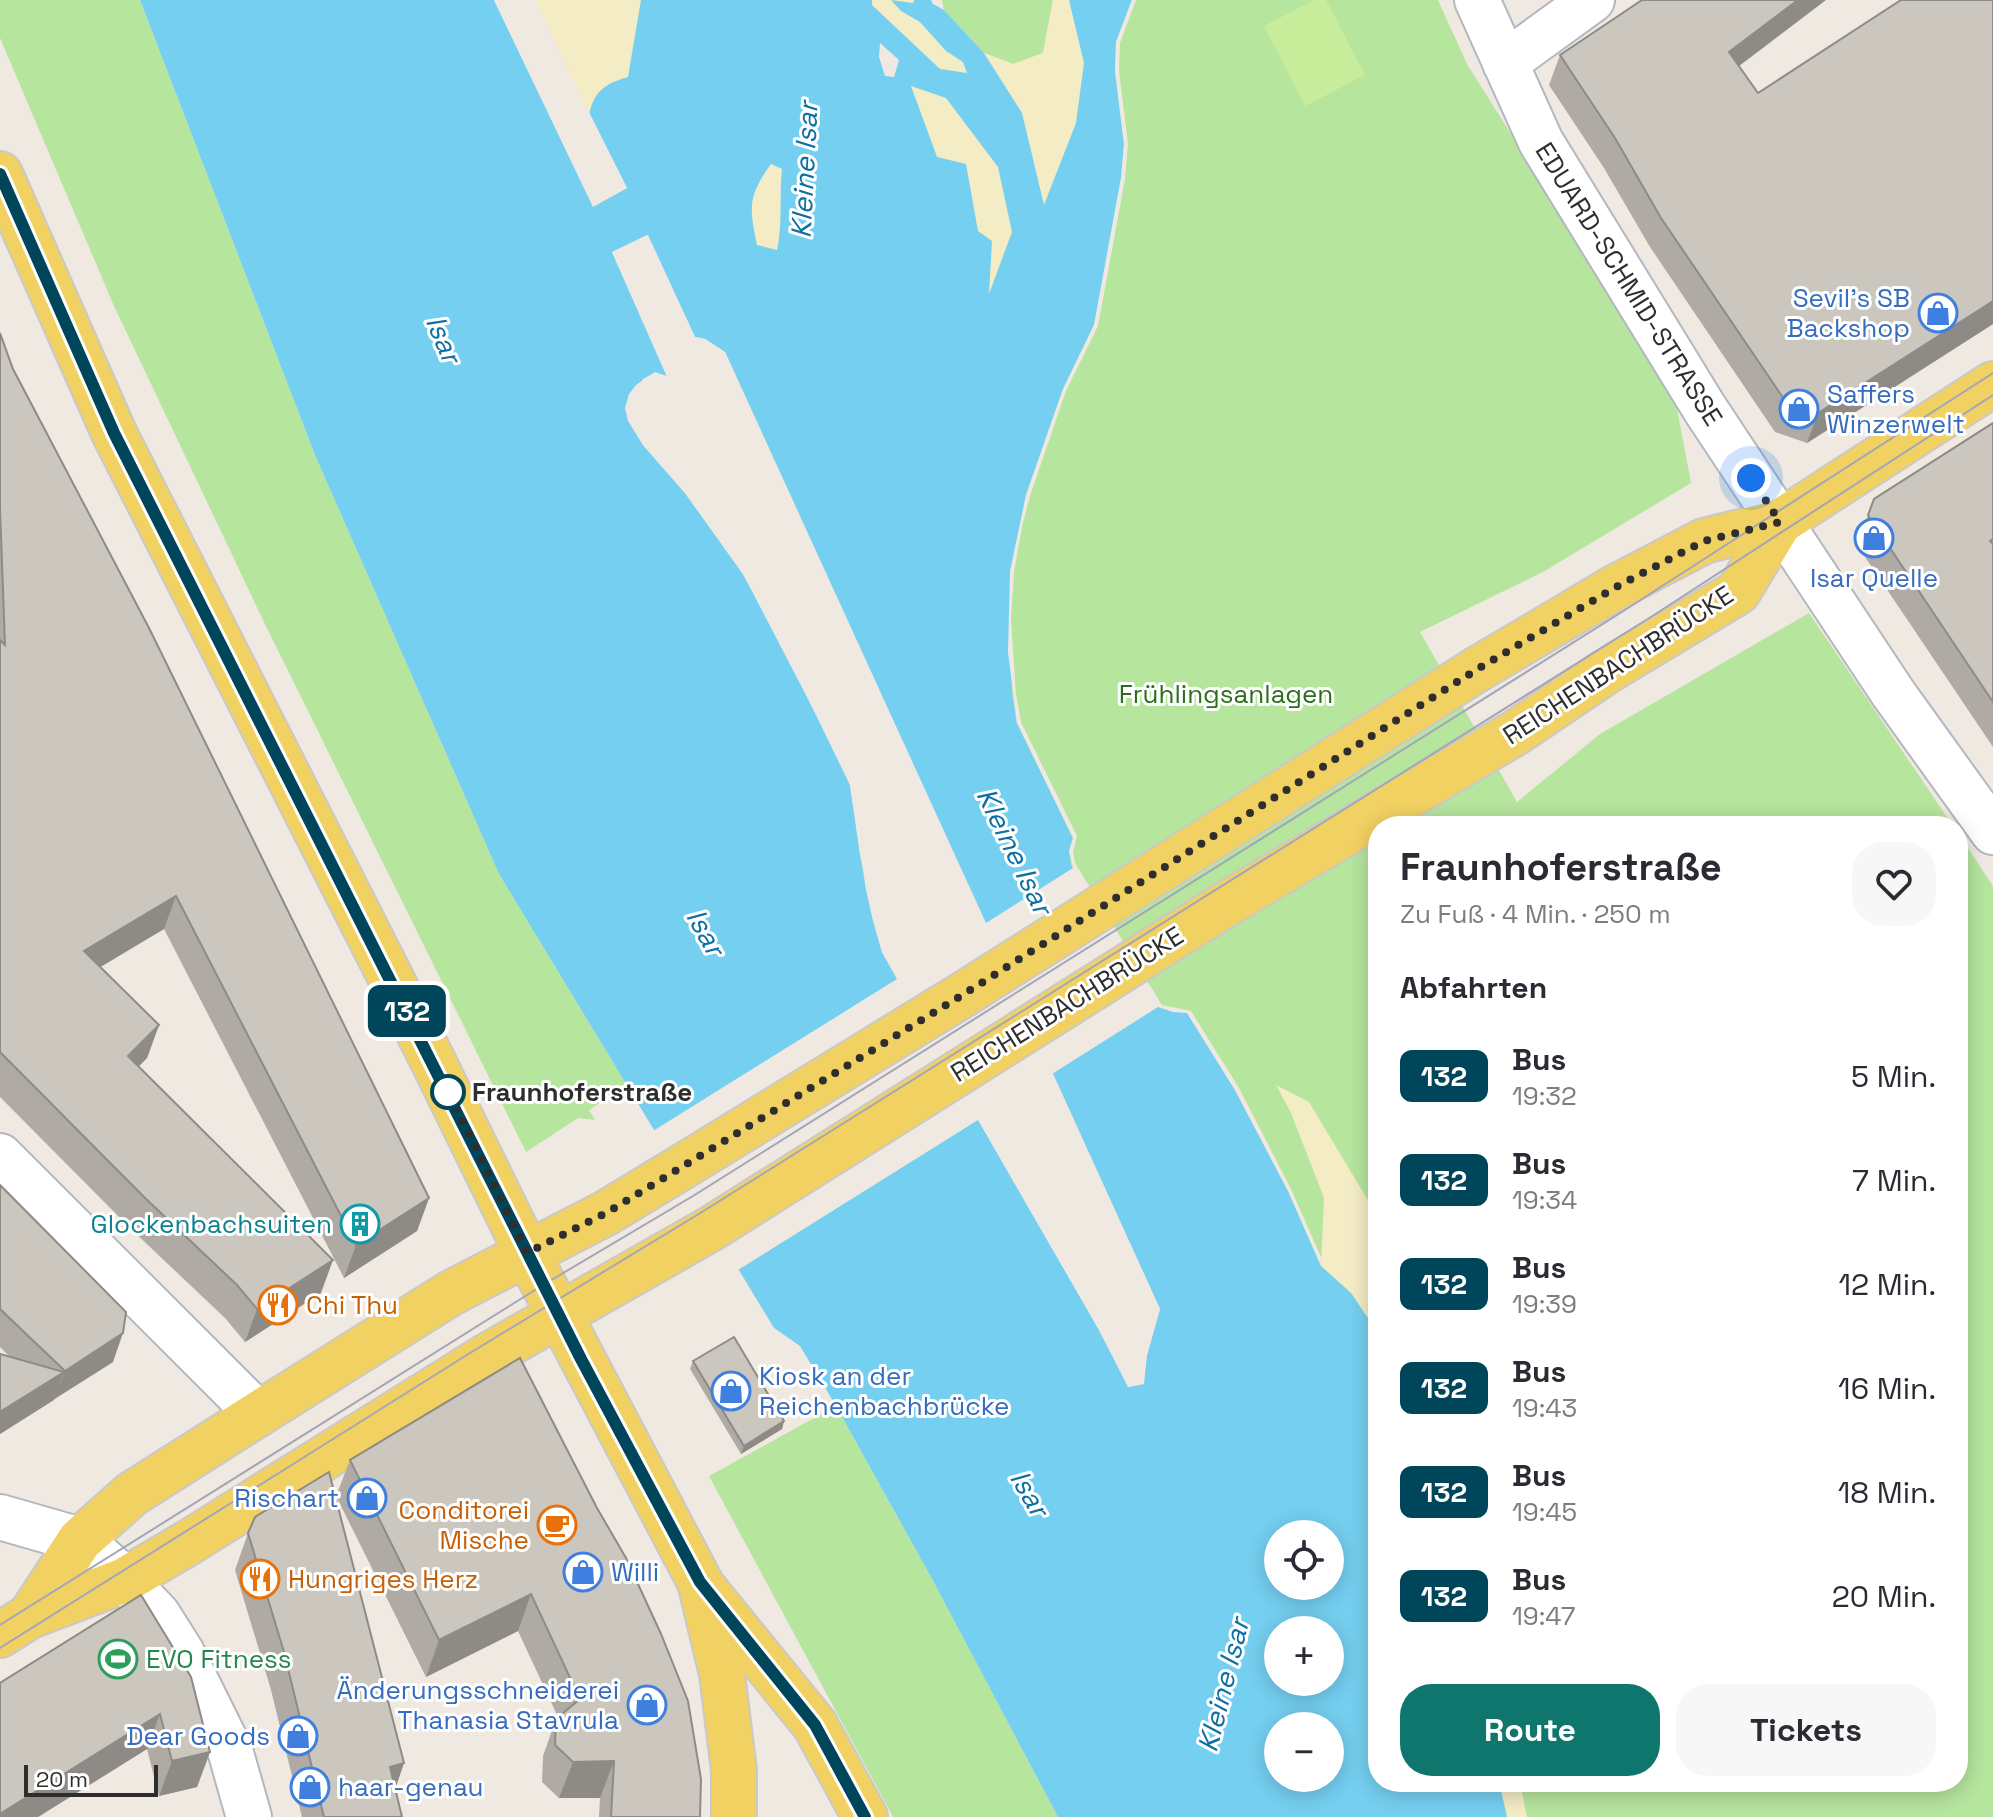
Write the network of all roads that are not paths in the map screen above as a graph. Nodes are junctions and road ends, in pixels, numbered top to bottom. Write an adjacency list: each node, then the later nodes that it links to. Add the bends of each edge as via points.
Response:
1 (1477, 0): 3 (street, EDUARD-SCHMID-STRASSE)
2 (1592, 0): 3 (street)
3 (1505, 63): 6 (street, EDUARD-SCHMID-STRASSE, via 1541,142)
4 (0, 174): 11 (main road, via 114,433)
5 (1993, 384): 6 (main road)
6 (1780, 522): 7 (main road, REICHENBACHBRÜCKE, via 1738,592); 9 (street, EDUARD-SCHMID-STRASSE); 11 (main road, via 1704,541 1476,670 606,1213)
7 (1375, 816)
8 (1368, 820): 11 (main road, REICHENBACHBRÜCKE, via 712,1228)
9 (1993, 832)
10 (0, 1156): 12 (street)
11 (543, 1284): 12 (main road, via 451,1293); 15 (main road, via 487,1356); 16 (main road)
12 (258, 1414): 14 (main road, via 132,1494)
13 (0, 1517): 14 (street)
14 (80, 1540): 15 (street); 17 (main road)
15 (125, 1580): 17 (main road); 18 (street, via 158,1615 182,1653 230,1750)
16 (700, 1582): 19 (main road, via 722,1674); 20 (main road, via 815,1725)
17 (15, 1625)
18 (249, 1817)
19 (734, 1817)
20 (865, 1817)

